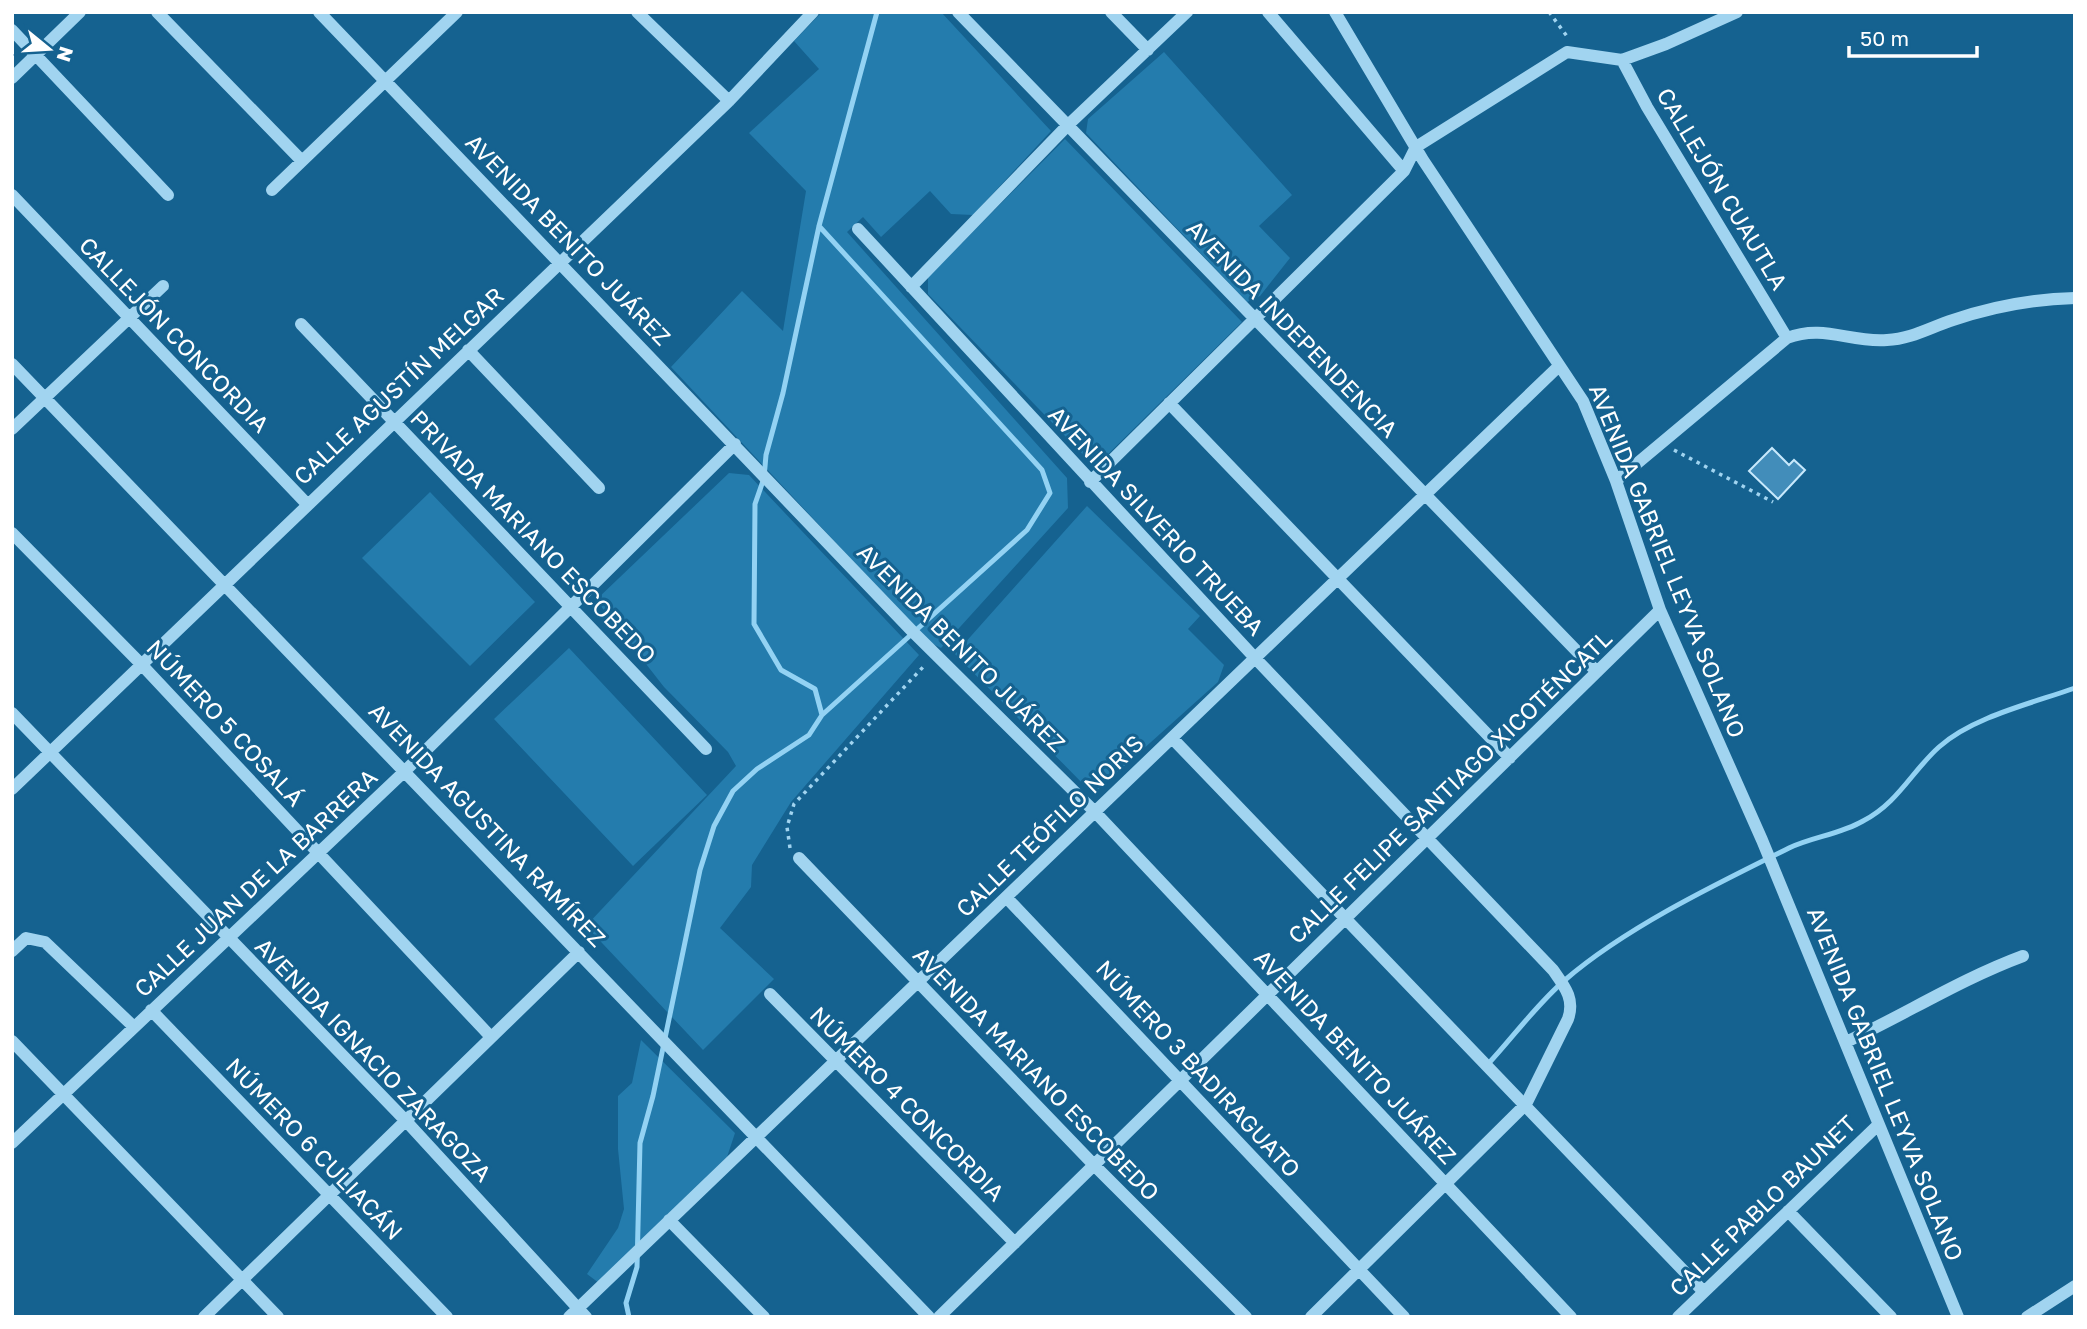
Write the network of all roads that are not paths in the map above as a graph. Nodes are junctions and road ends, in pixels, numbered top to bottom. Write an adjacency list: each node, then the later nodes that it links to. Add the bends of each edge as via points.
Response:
1 (80, 12): 15 (street)
2 (157, 12): 22 (street)
3 (319, 12): 18 (street, AVENIDA BENITO JUÁREZ)
4 (456, 12): 18 (street)
5 (637, 12): 19 (street)
6 (813, 12): 19 (street, CALLE AGUSTÍN MELGAR)
7 (958, 12): 20 (street, AVENIDA INDEPENDENCIA)
8 (1111, 12): 14 (street)
9 (1187, 12): 14 (street)
10 (1268, 12): 23 (street)
11 (1335, 12): 21 (street, AVENIDA GABRIEL LEYVA SOLANO)
12 (1737, 12): 16 (street)
13 (12, 30): 15 (street)
14 (1148, 50): 20 (street)
15 (37, 55): 17 (street); 26 (street)
16 (1622, 60): 21 (street, via 1578,52 1557,57); 35 (street, CALLEJÓN CUAUTLA)
17 (12, 78)
18 (385, 81): 22 (street); 28 (street, AVENIDA BENITO JUÁREZ)
19 (729, 101): 28 (street, CALLE AGUSTÍN MELGAR)
20 (1067, 126): 30 (street); 33 (street, AVENIDA INDEPENDENCIA)
21 (1416, 147): 23 (street); 38 (street, AVENIDA GABRIEL LEYVA SOLANO)
22 (302, 161): 24 (street)
23 (1404, 171): 33 (street)
24 (272, 190)
25 (12, 195): 32 (street, CALLEJÓN CONCORDIA)
26 (168, 195)
27 (858, 229): 30 (street, AVENIDA SILVERIO TRUEBA)
28 (560, 262): 36 (street, CALLE AGUSTÍN MELGAR); 43 (street, AVENIDA BENITO JUÁREZ)
29 (163, 286): 32 (street)
30 (911, 287): 45 (street, AVENIDA SILVERIO TRUEBA)
31 (2075, 298): 35 (street, via 1980,312 1914,336 1889,340 1865,341 1824,331)
32 (129, 317): 39 (street); 48 (street, CALLEJÓN CONCORDIA)
33 (1254, 321): 40 (street); 47 (street, AVENIDA INDEPENDENCIA)
34 (301, 324): 41 (street, PRIVADA MARIANO ESCOBEDO)
35 (1787, 338): 44 (street)
36 (468, 350): 41 (street, CALLE AGUSTÍN MELGAR); 46 (street)
37 (12, 364): 39 (street, AVENIDA AGUSTINA RAMÍREZ)
38 (1559, 366): 44 (street, AVENIDA GABRIEL LEYVA SOLANO, via 1583,401); 47 (street, CALLE TEÓFILO NORIS)
39 (44, 397): 42 (street); 51 (street, AVENIDA AGUSTINA RAMÍREZ)
40 (1169, 403): 45 (street); 50 (street)
41 (394, 421): 48 (street, CALLE AGUSTÍN MELGAR); 52 (street, PRIVADA MARIANO ESCOBEDO)
42 (12, 429)
43 (735, 444): 52 (street, CALLE JUAN DE LA BARRERA); 64 (street, AVENIDA BENITO JUÁREZ)
44 (1616, 481): 53 (street, AVENIDA GABRIEL LEYVA SOLANO)
45 (1090, 482): 54 (street, AVENIDA SILVERIO TRUEBA)
46 (599, 488)
47 (1424, 495): 50 (street, CALLE TEÓFILO NORIS); 56 (street, AVENIDA INDEPENDENCIA)
48 (306, 503): 51 (street, CALLE AGUSTÍN MELGAR)
49 (12, 533): 55 (street, NÚMERO 5 COSALÁ)
50 (1339, 577): 54 (street, CALLE TEÓFILO NORIS); 61 (street)
51 (226, 582): 55 (street, CALLE AGUSTÍN MELGAR); 62 (street, AVENIDA AGUSTINA RAMÍREZ)
52 (570, 607): 59 (street, PRIVADA MARIANO ESCOBEDO); 62 (street, CALLE JUAN DE LA BARRERA)
53 (1660, 610): 56 (street, CALLE FELIPE SANTIAGO XICOTÉNCATL); 81 (street, AVENIDA GABRIEL LEYVA SOLANO)
54 (1255, 658): 58 (street, CALLE TEÓFILO NORIS); 65 (street, AVENIDA SILVERIO TRUEBA)
55 (141, 664): 60 (street, CALLE AGUSTÍN MELGAR); 66 (street, NÚMERO 5 COSALÁ)
56 (1597, 672): 61 (street, CALLE FELIPE SANTIAGO XICOTÉNCATL)
57 (12, 713): 60 (street, AVENIDA IGNACIO ZARAGOZA)
58 (1172, 738): 64 (street, CALLE TEÓFILO NORIS); 69 (street)
59 (706, 749)
60 (50, 752): 63 (street, CALLE AGUSTÍN MELGAR); 70 (street, AVENIDA IGNACIO ZARAGOZA)
61 (1510, 758): 65 (street, CALLE FELIPE SANTIAGO XICOTÉNCATL)
62 (406, 770): 66 (street, CALLE JUAN DE LA BARRERA); 72 (street, AVENIDA AGUSTINA RAMÍREZ)
63 (12, 789)
64 (1095, 812): 68 (street, CALLE TEÓFILO NORIS); 76 (street, AVENIDA BENITO JUÁREZ)
65 (1429, 837): 69 (street, CALLE FELIPE SANTIAGO XICOTÉNCATL); 85 (street, AVENIDA SILVERIO TRUEBA, via 1557,976 1571,1002)
66 (317, 852): 70 (street, CALLE JUAN DE LA BARRERA); 79 (street, NÚMERO 5 COSALÁ)
67 (799, 858): 74 (street, AVENIDA MARIANO ESCOBEDO)
68 (1006, 897): 74 (street, CALLE TEÓFILO NORIS); 83 (street, NÚMERO 3 BADIRAGUATO)
69 (1345, 919): 76 (street, CALLE FELIPE SANTIAGO XICOTÉNCATL); 85 (street)
70 (227, 938): 77 (street, CALLE JUAN DE LA BARRERA); 86 (street, AVENIDA IGNACIO ZARAGOZA)
71 (12, 951): 78 (street, via 26,938 45,942)
72 (579, 952): 79 (street); 88 (street, AVENIDA AGUSTINA RAMÍREZ)
73 (2023, 956): 81 (street, via 1955,984)
74 (918, 982): 82 (street, CALLE TEÓFILO NORIS); 90 (street, AVENIDA MARIANO ESCOBEDO)
75 (770, 994): 82 (street, NÚMERO 4 CONCORDIA)
76 (1269, 994): 83 (street, CALLE FELIPE SANTIAGO XICOTÉNCATL); 91 (street, AVENIDA BENITO JUÁREZ)
77 (151, 1010): 78 (street, CALLE JUAN DE LA BARRERA); 92 (street, NÚMERO 6 CULIACÁN)
78 (134, 1027): 84 (street, CALLE JUAN DE LA BARRERA)
79 (491, 1037): 86 (street)
80 (12, 1041): 84 (street)
81 (1846, 1042): 87 (street, AVENIDA GABRIEL LEYVA SOLANO)
82 (836, 1061): 88 (street, CALLE TEÓFILO NORIS); 95 (street, NÚMERO 4 CONCORDIA)
83 (1181, 1080): 90 (street, CALLE FELIPE SANTIAGO XICOTÉNCATL); 96 (street, NÚMERO 3 BADIRAGUATO)
84 (63, 1094): 89 (street, CALLE JUAN DE LA BARRERA); 97 (street)
85 (1526, 1104): 91 (street); 99 (street, via 1580,1167)
86 (406, 1121): 92 (street); 100 (street, AVENIDA IGNACIO ZARAGOZA)
87 (1877, 1126): 93 (street, CALLE PABLO BAUNET); 113 (street, AVENIDA GABRIEL LEYVA SOLANO)
88 (757, 1136): 94 (street, CALLE TEÓFILO NORIS); 105 (street, AVENIDA AGUSTINA RAMÍREZ)
89 (12, 1143)
90 (1094, 1165): 95 (street, CALLE FELIPE SANTIAGO XICOTÉNCATL); 107 (street, AVENIDA MARIANO ESCOBEDO)
91 (1444, 1183): 96 (street); 110 (street, AVENIDA BENITO JUÁREZ)
92 (329, 1195): 97 (street); 103 (street, NÚMERO 6 CULIACÁN)
93 (1788, 1210): 99 (street, CALLE PABLO BAUNET); 112 (street)
94 (669, 1220): 100 (street, CALLE TEÓFILO NORIS); 104 (street)
95 (1015, 1243): 106 (street, CALLE FELIPE SANTIAGO XICOTÉNCATL)
96 (1358, 1271): 108 (street); 109 (street, NÚMERO 3 BADIRAGUATO)
97 (242, 1280): 101 (street); 102 (street)
98 (2075, 1286): 114 (street)
99 (1704, 1292): 111 (street, CALLE PABLO BAUNET)
100 (578, 1314)
101 (204, 1317)
102 (278, 1317)
103 (447, 1317)
104 (764, 1317)
105 (929, 1317)
106 (939, 1317)
107 (1246, 1317)
108 (1311, 1317)
109 (1404, 1317)
110 (1571, 1317)
111 (1678, 1317)
112 (1891, 1317)
113 (1958, 1317)
114 (2027, 1317)

